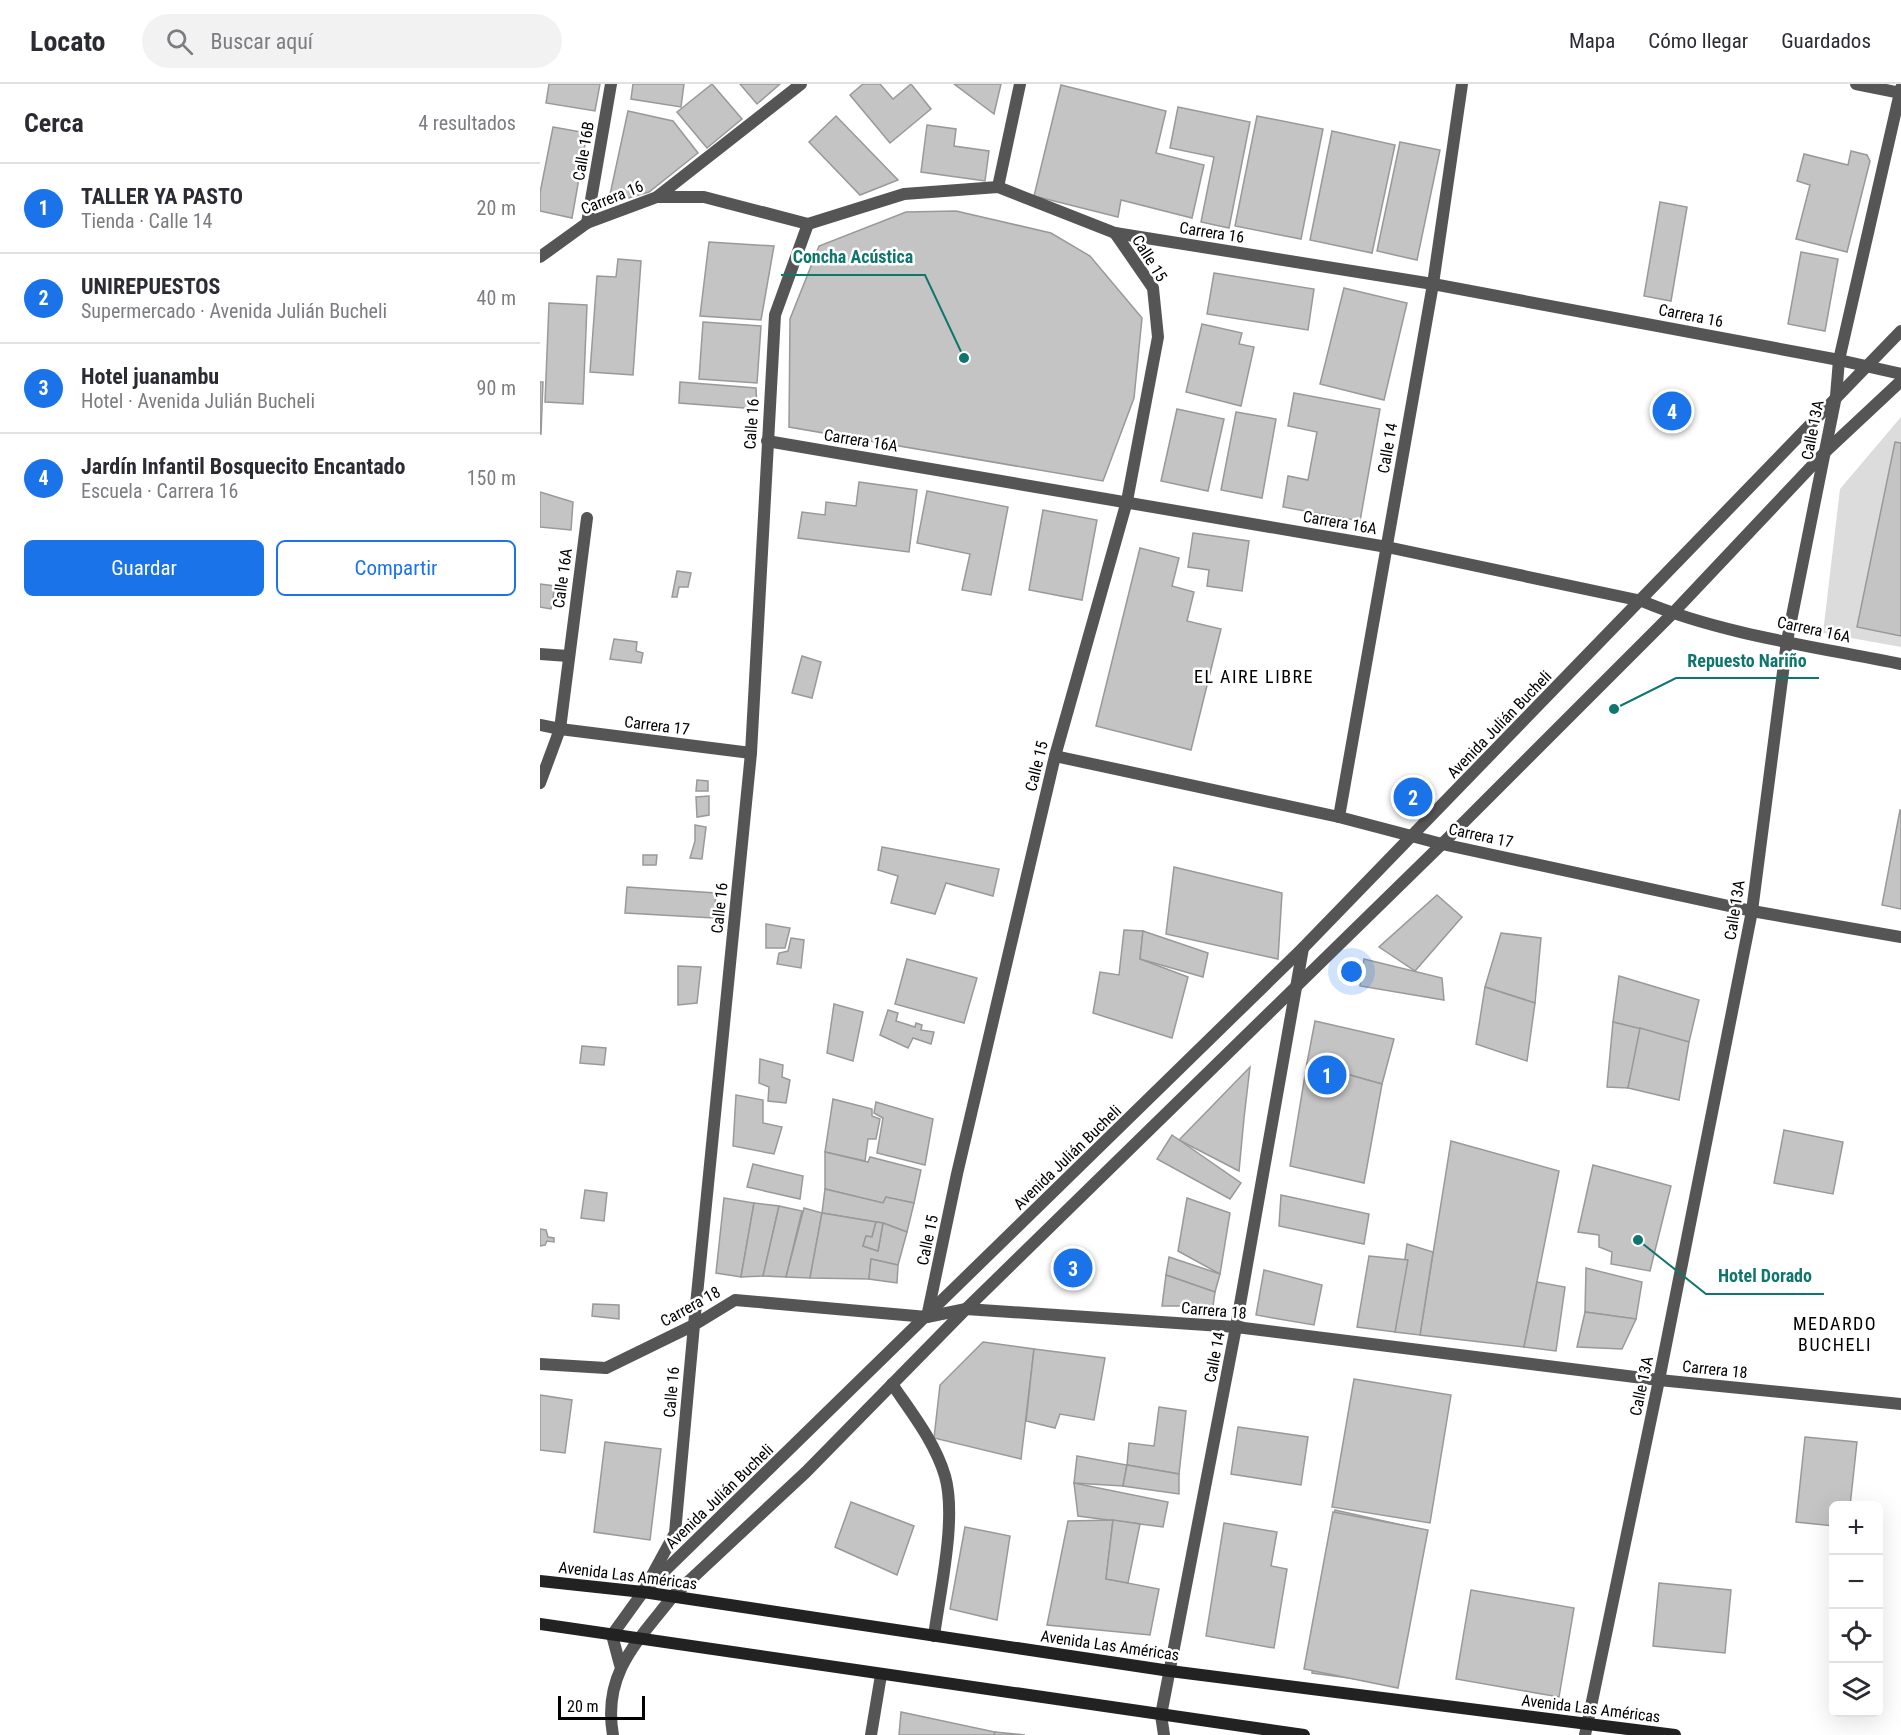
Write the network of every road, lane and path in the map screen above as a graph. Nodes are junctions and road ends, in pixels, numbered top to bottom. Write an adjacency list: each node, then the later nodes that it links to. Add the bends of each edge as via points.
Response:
1 (611, 84): 9 (street, Calle 16B)
2 (801, 84): 8 (street)
3 (1020, 84): 7 (street)
4 (1462, 84): 13 (street, Calle 14)
5 (1856, 84): 6 (street)
6 (1901, 91): 15 (street, Calle 13A)
7 (998, 187): 10 (street, Carrera 16, via 904,194); 11 (street, Carrera 16)
8 (657, 197): 9 (street, Carrera 16); 10 (street, Carrera 16, via 704,197)
9 (587, 223): 12 (street, Carrera 16)
10 (808, 224): 20 (street, Calle 16, via 775,315)
11 (1115, 233): 13 (street, Carrera 16); 22 (street, Calle 15, via 1153,288 1158,337)
12 (540, 257)
13 (1433, 284): 15 (street, Carrera 16); 24 (street, Calle 14)
14 (1901, 331): 16 (street, Avenida Julián Bucheli)
15 (1839, 360): 16 (street, Carrera 16); 19 (street, Calle 13A)
16 (1867, 367): 17 (street, Carrera 16); 19 (street, Avenida Julián Bucheli)
17 (1901, 374)
18 (1901, 381): 21 (street)
19 (1836, 396): 21 (street, Calle 13A); 25 (street, Avenida Julián Bucheli)
20 (767, 441): 22 (street, Carrera 16A); 33 (street, Calle 16)
21 (1825, 452): 26 (street); 27 (street, Calle 13A)
22 (1127, 501): 24 (street, Carrera 16A); 34 (street, Calle 15)
23 (587, 518): 29 (street, Calle 16A)
24 (1387, 547): 25 (street, Carrera 16A); 36 (street, Calle 14)
25 (1642, 601): 26 (street, Carrera 16A); 37 (street, Avenida Julián Bucheli)
26 (1672, 614): 27 (street, Carrera 16A); 38 (street)
27 (1787, 641): 30 (street, Carrera 16A); 39 (street, Calle 13A)
28 (540, 654): 29 (street)
29 (568, 656): 32 (street, Calle 16A)
30 (1901, 664)
31 (540, 725): 32 (street, Carrera 17)
32 (560, 729): 33 (street, Carrera 17); 35 (street, Calle 16A)
33 (751, 753): 45 (street, Calle 16)
34 (1055, 756): 36 (street, Carrera 17); 44 (street, Calle 15)
35 (540, 783)
36 (1339, 817): 37 (street, Carrera 17)
37 (1413, 836): 38 (street, Carrera 17); 41 (street, Avenida Julián Bucheli)
38 (1442, 844): 39 (street, Carrera 17); 42 (street)
39 (1752, 911): 40 (street, Carrera 17); 48 (street, Calle 13A)
40 (1901, 937)
41 (1303, 948): 42 (street, Calle 14); 44 (street, Avenida Julián Bucheli)
42 (1298, 981): 43 (street); 46 (street, Calle 14)
43 (966, 1309): 44 (street, Carrera 18); 46 (street, Carrera 18); 49 (street)
44 (927, 1317): 45 (street, Carrera 18, via 735,1300); 52 (street, Avenida Julián Bucheli)
45 (694, 1325): 47 (street, Carrera 18, via 606,1368); 52 (street, Calle 16, via 675,1533)
46 (1236, 1327): 48 (street, Carrera 18); 59 (street, Calle 14)
47 (540, 1364)
48 (1659, 1380): 50 (street, Carrera 18); 62 (street, Calle 13A)
49 (892, 1384): 53 (street, via 806,1472); 56 (street, via 921,1426 945,1476 949,1519)
50 (1901, 1404)
51 (540, 1581): 52 (main road, Avenida Las Américas)
52 (643, 1592): 53 (main road, Avenida Las Américas); 55 (street, Avenida Julián Bucheli)
53 (673, 1596): 56 (main road, Avenida Las Américas); 57 (street)
54 (540, 1624): 55 (main road)
55 (612, 1635): 57 (main road); 58 (street)
56 (934, 1636): 59 (main road, Avenida Las Américas)
57 (639, 1639): 58 (street); 60 (main road)
58 (620, 1665): 63 (street, via 609,1714)
59 (1170, 1671): 61 (street, Calle 14); 62 (main road, Avenida Las Américas)
60 (881, 1674): 61 (main road); 64 (street)
61 (1161, 1715): 65 (street, Calle 14); 66 (main road)
62 (1586, 1730): 67 (main road, Avenida Las Américas)
63 (612, 1735)
64 (871, 1735)
65 (1164, 1735)
66 (1304, 1735)
67 (1675, 1735)

